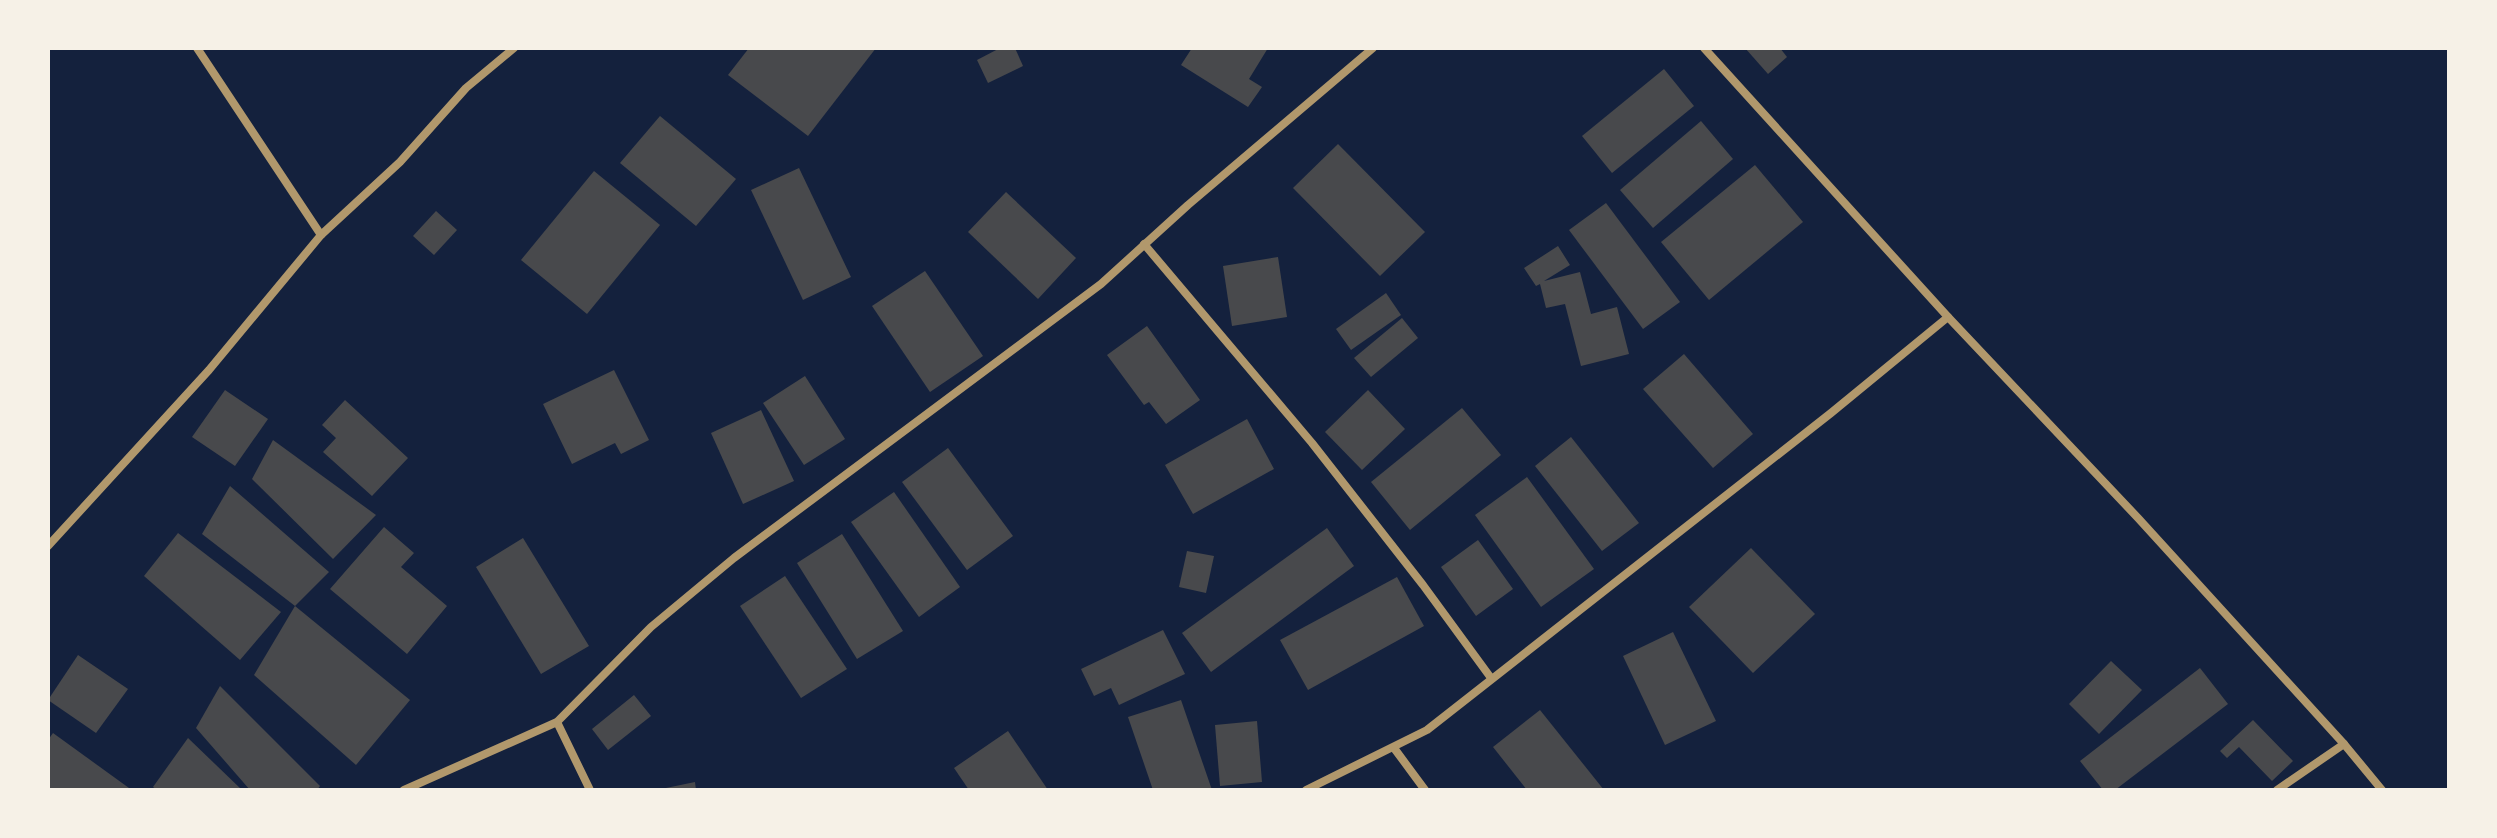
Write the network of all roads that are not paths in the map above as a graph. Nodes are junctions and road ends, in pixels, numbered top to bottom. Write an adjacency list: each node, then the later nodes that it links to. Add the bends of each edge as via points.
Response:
1 (197, 48): 5 (street)
2 (514, 48): 5 (street, via 466,88 400,162)
3 (1373, 48): 6 (street)
4 (1704, 48): 7 (street)
5 (321, 235): 8 (street, via 209,370)
6 (1144, 244): 9 (street, via 1312,443); 10 (street, via 998,363 734,558 651,627)
7 (1948, 317): 9 (street); 11 (street)
8 (48, 546)
9 (1491, 678): 12 (street, via 1427,730)
10 (557, 722): 13 (street); 14 (street)
11 (2344, 744): 17 (street); 18 (street)
12 (1394, 748): 15 (street); 16 (street)
13 (404, 790)
14 (590, 790)
15 (1306, 790)
16 (1425, 790)
17 (2277, 790)
18 (2382, 790)

